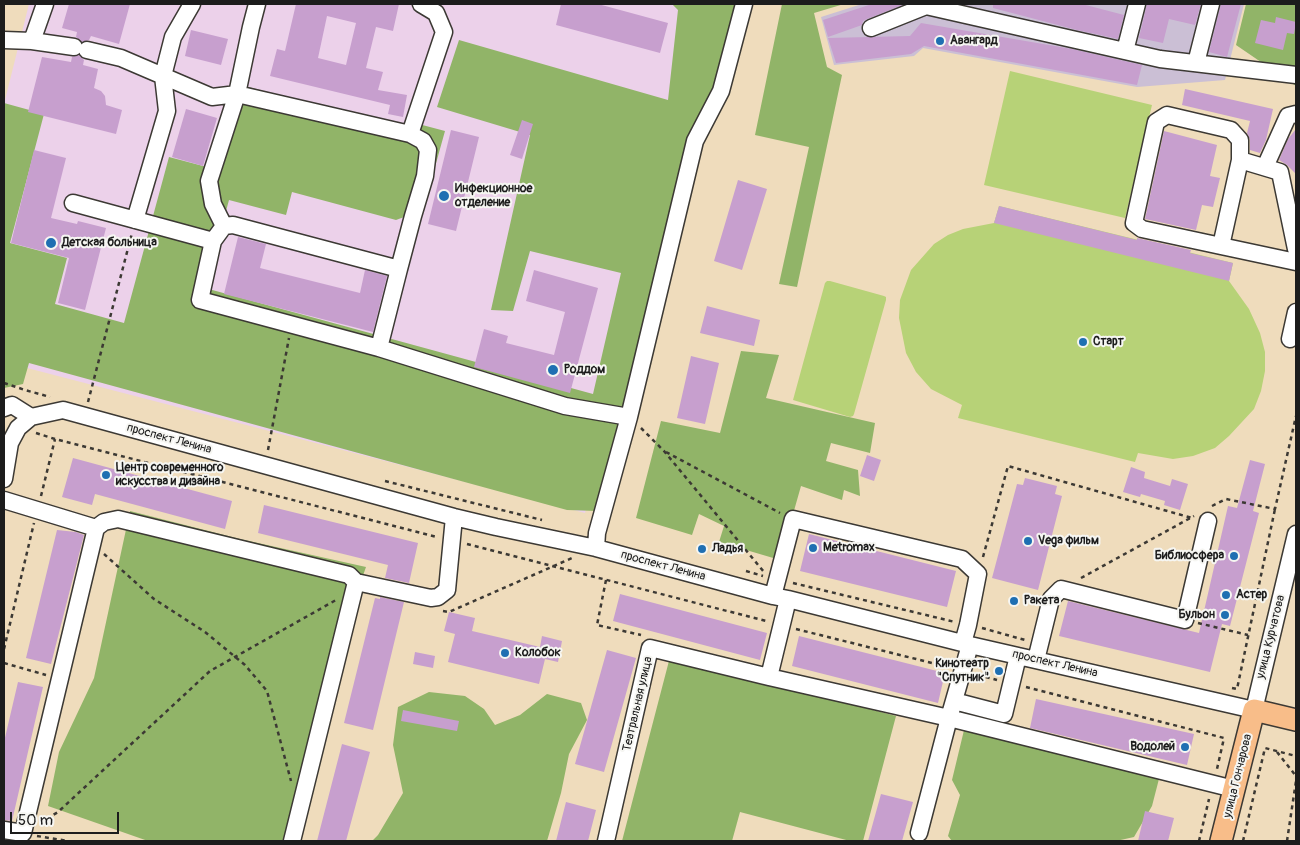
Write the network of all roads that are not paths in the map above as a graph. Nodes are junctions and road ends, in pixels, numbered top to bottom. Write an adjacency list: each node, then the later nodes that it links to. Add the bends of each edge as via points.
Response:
1 (45, 4): 11 (street)
2 (192, 4): 15 (street, via 173,38)
3 (258, 4): 16 (street)
4 (421, 4): 18 (street, via 436,13 444,32)
5 (744, 4): 33 (street, via 721,90 696,140)
6 (1137, 4): 12 (street)
7 (1211, 4): 13 (street)
8 (927, 5): 9 (street); 12 (street)
9 (871, 28)
10 (4, 40): 11 (street)
11 (32, 41): 15 (street, via 121,58)
12 (1125, 51): 13 (street)
13 (1196, 63): 14 (street)
14 (1296, 75)
15 (162, 76): 16 (street, via 212,97); 22 (street, via 167,111)
16 (237, 94): 18 (street); 23 (street, via 209,181 213,204)
17 (1296, 114): 20 (street, via 1288,116)
18 (410, 134): 28 (street, via 423,141 428,150 425,176)
19 (1240, 160): 20 (street); 25 (street); 25 (street, via 1240,140 1231,130 1167,115 1156,122 1134,222 1142,229)
20 (1265, 167): 26 (street, via 1280,172)
21 (73, 203): 22 (street)
22 (136, 220): 24 (street)
23 (224, 226): 24 (street); 28 (street, via 233,225)
24 (213, 241): 31 (street, via 200,300)
25 (1221, 246): 27 (street)
26 (1296, 249)
27 (1296, 262)
28 (399, 270): 31 (street)
29 (1296, 312): 30 (street)
30 (1290, 339)
31 (379, 348): 33 (street, via 565,406)
32 (4, 408): 34 (street, via 12,405)
33 (629, 417): 41 (street, via 597,533)
34 (25, 422): 35 (street, via 10,443); 37 (street, проспект Ленина, via 63,410)
35 (4, 479)
36 (4, 500): 39 (street)
37 (454, 517): 41 (street, проспект Ленина); 42 (street, via 447,590 431,598)
38 (1200, 519): 46 (street, via 1184,620 1061,589 1051,599)
39 (96, 528): 42 (street, via 104,522 118,519 349,576); 53 (street, via 23,833)
40 (1296, 534): 49 (street, улица Курчатова)
41 (596, 548): 43 (street, проспект Ленина)
42 (355, 586): 55 (street)
43 (780, 597): 44 (street, проспект Ленина); 44 (street, via 793,519 962,559 978,574); 47 (street, via 782,625)
44 (967, 644): 45 (street, проспект Ленина); 48 (street)
45 (1018, 656): 46 (street, проспект Ленина); 48 (street, via 1004,714)
46 (1036, 660): 49 (street, проспект Ленина)
47 (769, 677): 50 (street); 56 (street, Театральная улица, via 650,648)
48 (954, 701): 50 (street)
49 (1254, 710): 51 (main road, проспект Ленина); 52 (main road, улица Гончарова)
50 (949, 718): 52 (street); 54 (street)
51 (1296, 720)
52 (1234, 789): 57 (main road, улица Гончарова)
53 (4, 830)
54 (919, 833)
55 (292, 841)
56 (606, 841)
57 (1221, 841)

